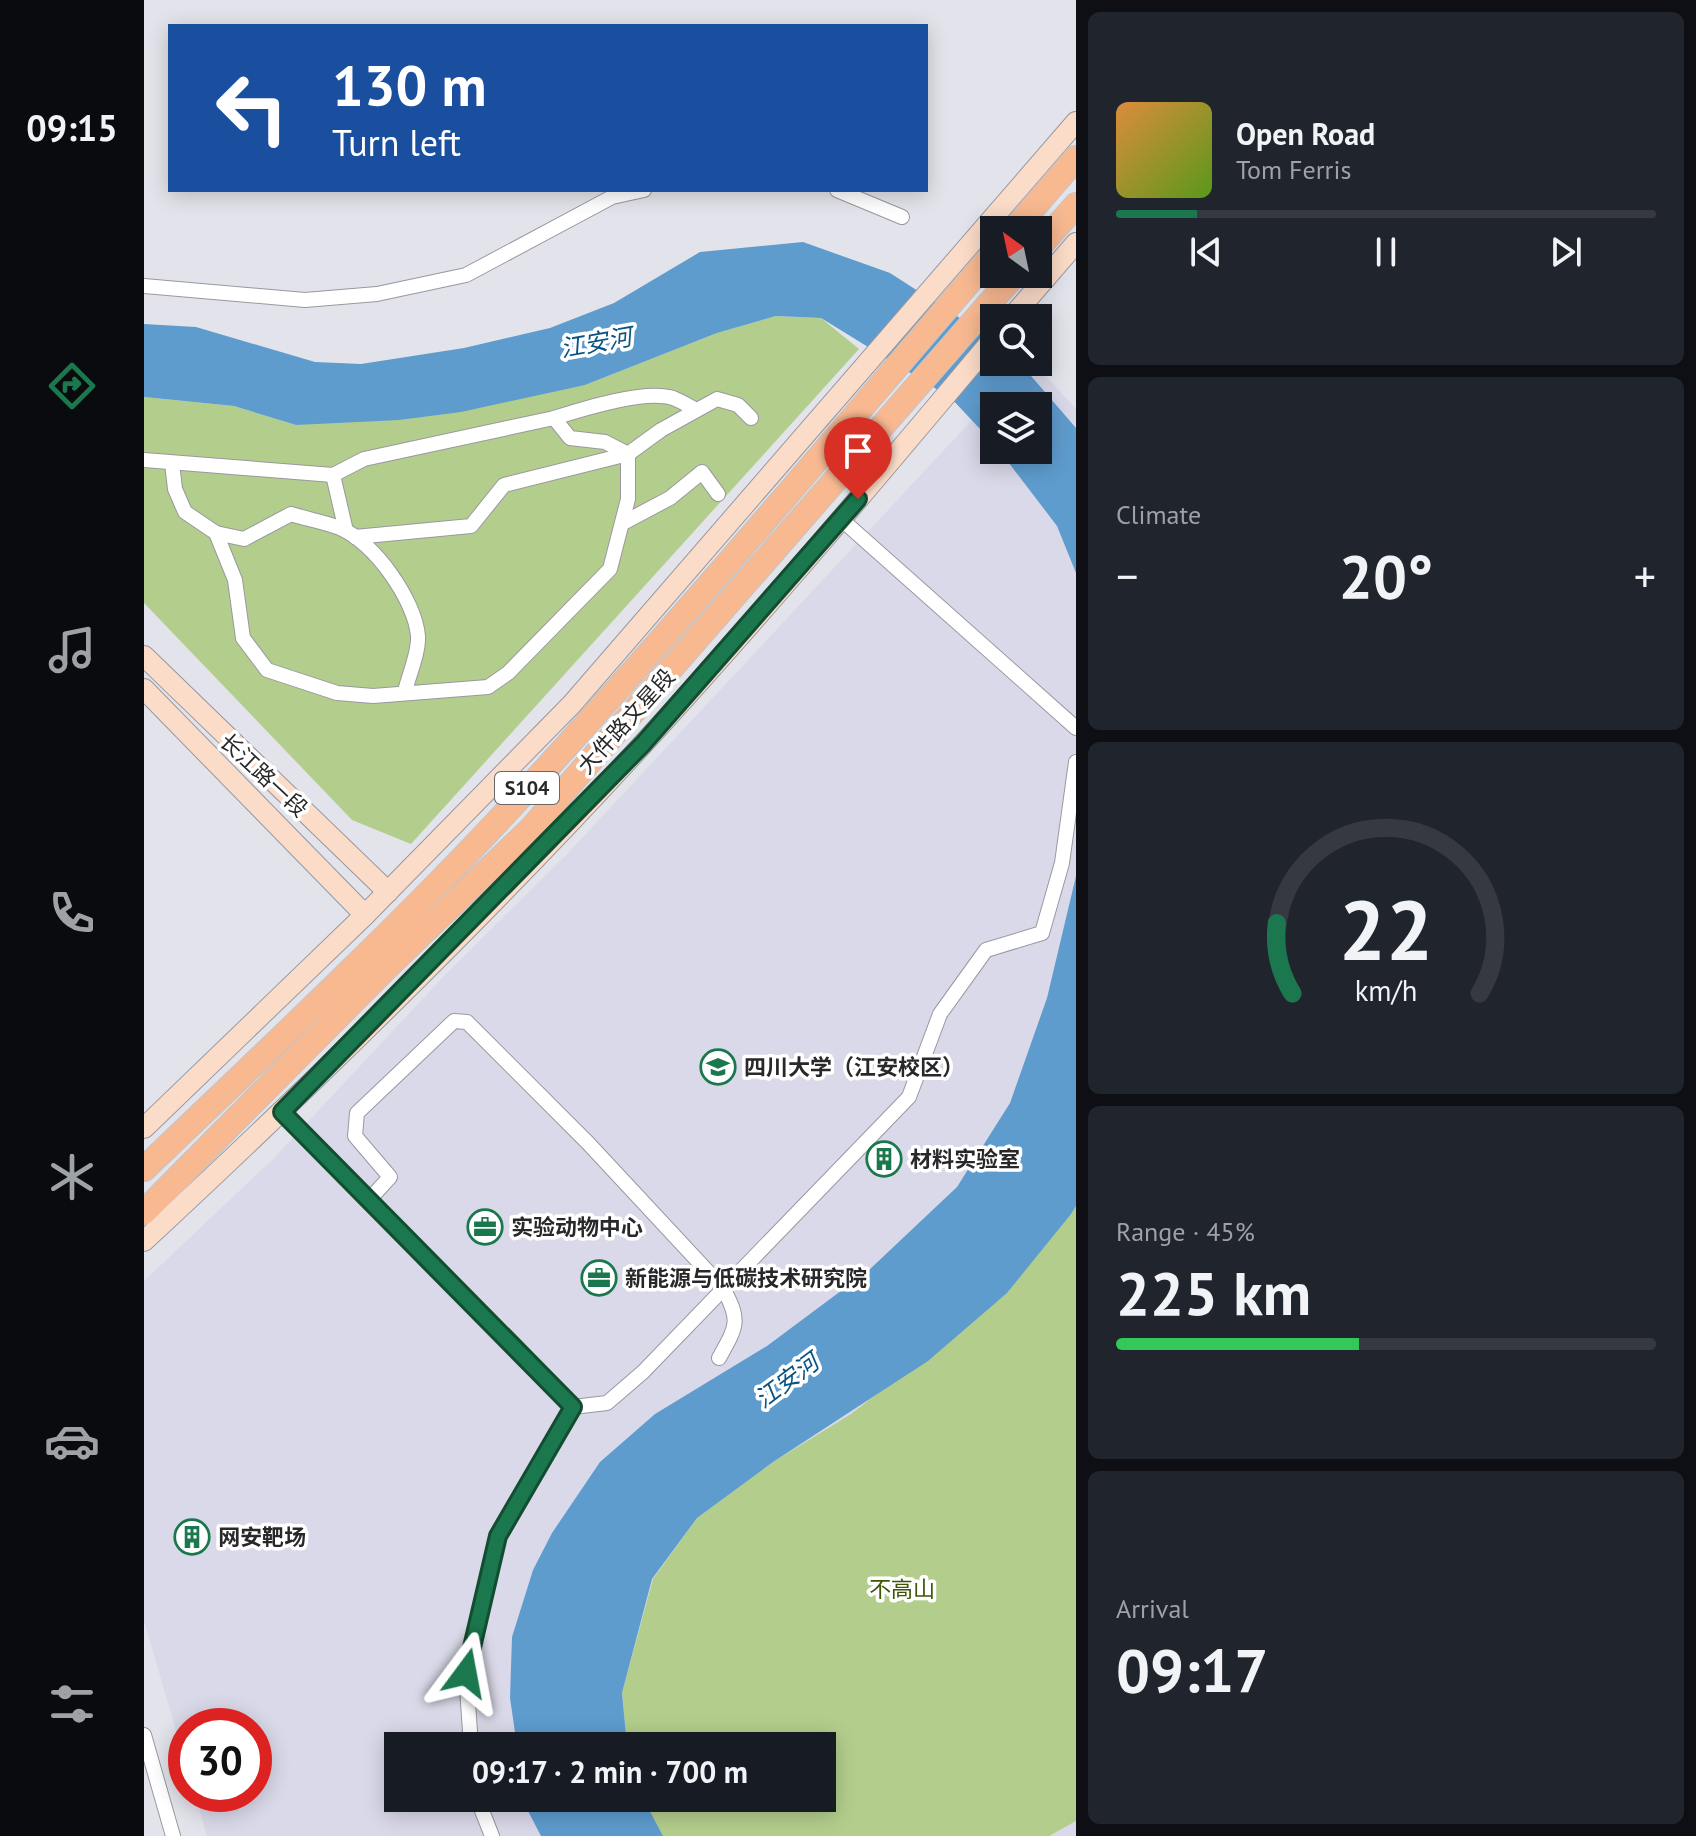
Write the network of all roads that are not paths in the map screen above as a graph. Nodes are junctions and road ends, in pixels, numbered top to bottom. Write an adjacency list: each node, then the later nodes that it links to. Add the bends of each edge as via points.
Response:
1 (1076, 122): 32 (street, via 572,704)
2 (1076, 158): 6 (main road)
3 (635, 192): 11 (street, via 612,197 466,275 377,294 305,300)
4 (842, 192): 7 (street)
5 (1076, 205): 8 (main road)
6 (1026, 216)
7 (902, 217)
8 (1052, 232)
9 (1076, 243): 13 (street)
10 (980, 270): 36 (main road, 大件路文星段 / S104, via 509,809 382,940)
11 (144, 286)
12 (1002, 288): 38 (main road, 大件路文星段 / S104, via 531,829)
13 (1023, 304)
14 (980, 355): 23 (street)
15 (696, 410): 16 (street, via 671,397 646,398); 17 (street, via 717,399 738,405); 18 (street)
16 (554, 418): 18 (street, via 570,438 605,442); 21 (street, via 364,459)
17 (751, 418)
18 (628, 454): 24 (street); 26 (street, via 504,485 471,526)
19 (144, 460): 20 (street)
20 (172, 463): 21 (street); 25 (street, via 185,512)
21 (333, 475): 26 (street)
22 (718, 494): 24 (street, via 702,472 670,498)
23 (841, 519): 30 (street); 34 (street, via 643,744)
24 (623, 523): 29 (street, via 610,569 508,673 488,687)
25 (216, 533): 26 (street, via 244,539 291,514); 29 (street, via 235,580 243,638 267,670 337,693 373,696)
26 (350, 534): 29 (street, via 394,578 411,607 418,639)
27 (144, 656): 32 (street, 长江路一段)
28 (144, 689): 33 (street, 长江路一段)
29 (405, 691)
30 (1076, 728)
31 (1076, 762): 40 (street, via 1062,863 1042,933 986,950 940,1014 909,1097)
32 (388, 892): 33 (street)
33 (365, 915): 35 (street)
34 (282, 1112): 37 (street); 39 (street)
35 (144, 1128)
36 (144, 1169)
37 (369, 1200): 40 (street, via 390,1177 355,1136 357,1113 454,1021 467,1022); 42 (street)
38 (144, 1212)
39 (144, 1241)
40 (723, 1288): 41 (street, via 737,1313); 42 (street, via 607,1403)
41 (719, 1358)
42 (573, 1407): 43 (street, via 498,1536 466,1673)
43 (470, 1732)
44 (144, 1735): 46 (street)
45 (483, 1812): 47 (street)
46 (173, 1836)
47 (492, 1836)

